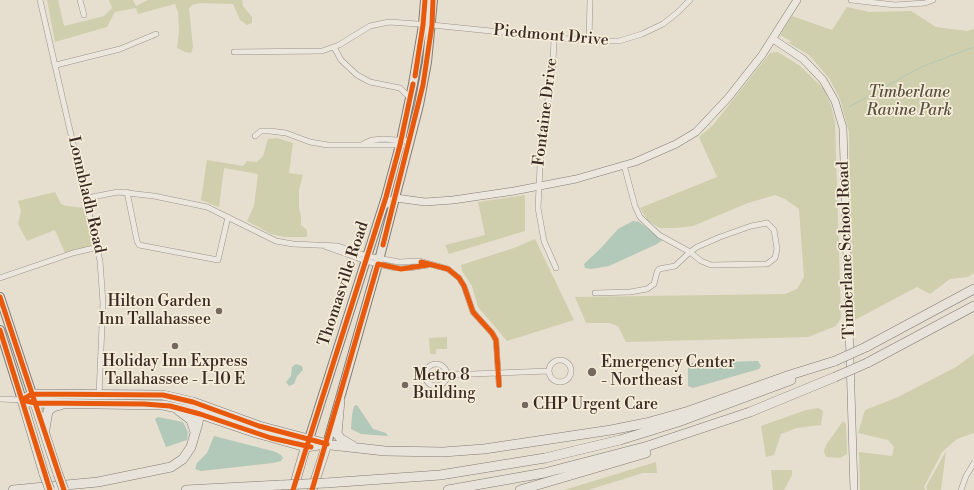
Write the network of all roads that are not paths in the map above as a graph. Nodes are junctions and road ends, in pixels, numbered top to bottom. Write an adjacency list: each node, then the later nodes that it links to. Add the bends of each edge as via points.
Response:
1 (40, 0): 19 (street, Lonnbladh Road)
2 (80, 0): 10 (street)
3 (425, 0): 11 (main road, Thomasville Road)
4 (433, 0): 12 (main road, Thomasville Road)
5 (590, 0): 16 (street)
6 (690, 0): 16 (street, Piedmont Drive, via 672,17 642,34 619,41)
7 (797, 0): 15 (street)
8 (851, 0): 9 (street, via 895,5)
9 (933, 0)
10 (84, 16)
11 (423, 25): 12 (street, Piedmont Drive); 17 (street, Piedmont Drive, via 377,23); 20 (main road, Thomasville Road)
12 (432, 25): 14 (street, Piedmont Drive); 21 (main road, Thomasville Road)
13 (156, 34): 19 (street, via 120,49)
14 (554, 38): 16 (street, Piedmont Drive); 28 (street, Fontaine Drive)
15 (773, 39): 26 (street, via 728,98 696,132 670,147); 76 (street, Timberlane School Road, via 803,59 823,80 835,100 843,128)
16 (589, 41)
17 (334, 47): 18 (street, via 315,51); 22 (street, via 341,60 357,75 370,82)
18 (234, 52)
19 (56, 65): 30 (street, Lonnbladh Road)
20 (413, 84): 21 (main road); 22 (street); 23 (main road, Thomasville Road)
21 (423, 86): 25 (main road, Thomasville Road)
22 (400, 88): 23 (street)
23 (411, 98): 25 (main road, Thomasville Road)
24 (255, 136): 25 (street, via 261,131 270,130 317,144 340,146 362,144 372,140)
25 (405, 143): 27 (main road, Thomasville Road); 31 (main road, Thomasville Road)
26 (624, 165): 28 (street); 35 (street, via 640,217 659,234)
27 (390, 183): 31 (street); 32 (main road, Thomasville Road)
28 (538, 187): 31 (street, via 425,202); 38 (street, Fontaine Drive, via 540,227)
29 (127, 192): 30 (street); 33 (street, via 199,205); 33 (street, via 140,245 218,260)
30 (87, 198): 34 (street, Lonnbladh Road)
31 (396, 198): 32 (street); 37 (main road, Thomasville Road)
32 (384, 206): 36 (main road, Thomasville Road)
33 (228, 217): 36 (street, via 276,241 338,246)
34 (98, 247): 39 (street, via 72,253); 52 (street, Lonnbladh Road, via 103,303)
35 (690, 252): 35 (street, via 711,265 767,264 773,261 776,254 776,235 770,225 761,224 705,243); 41 (street, via 680,263 659,269 654,284 647,289 630,292)
36 (367, 259): 37 (street); 63 (main road, Thomasville Road)
37 (379, 261): 48 (street, via 401,269 428,265 448,269 460,278 473,312 496,340); 56 (main road, Thomasville Road)
38 (556, 268)
39 (0, 278)
40 (974, 289): 46 (highway, bridge)
41 (595, 292)
42 (0, 296): 44 (main road)
43 (974, 306): 51 (highway, bridge, via 867,363)
44 (10, 328): 45 (main road); 53 (main road)
45 (0, 331): 55 (main road)
46 (835, 361): 65 (highway, via 682,413 617,429 460,451 403,452); 71 (highway, bridge, via 707,413 634,436 516,464 394,480)
47 (548, 371): 47 (street, via 552,379 560,382 567,379 571,370 568,363 558,360 551,363); 48 (street)
48 (498, 373): 49 (street); 50 (street)
49 (447, 375): 49 (street, via 445,368 438,364 428,367 425,375 430,383 436,386 444,382)
50 (499, 385)
51 (807, 390): 67 (highway, via 705,434); 74 (highway, via 714,425 626,453 529,476)
52 (99, 394): 53 (highway); 58 (highway, via 156,394)
53 (33, 398): 55 (highway); 57 (highway); 61 (highway)
54 (0, 399): 55 (street)
55 (22, 400): 69 (highway, bridge)
56 (340, 400): 64 (main road, Thomasville Road); 65 (highway, via 338,435)
57 (73, 404): 59 (highway); 61 (highway, via 56,406 48,411)
58 (200, 404): 60 (highway); 63 (highway)
59 (170, 406): 60 (highway); 62 (highway, via 191,420)
60 (200, 414): 62 (highway); 63 (highway, via 251,432)
61 (45, 436): 70 (highway, bridge)
62 (195, 438): 68 (highway, via 183,459 164,469 89,484)
63 (307, 443): 64 (highway); 72 (highway, Thomasville Road)
64 (327, 444): 65 (highway); 73 (highway, Thomasville Road)
65 (359, 449)
66 (974, 463): 77 (street, via 966,476)
67 (525, 489): 75 (highway)
68 (13, 490)
69 (50, 490)
70 (64, 490)
71 (186, 490)
72 (293, 490)
73 (312, 490)
74 (448, 490)
75 (517, 490)
76 (854, 490)
77 (962, 490)

